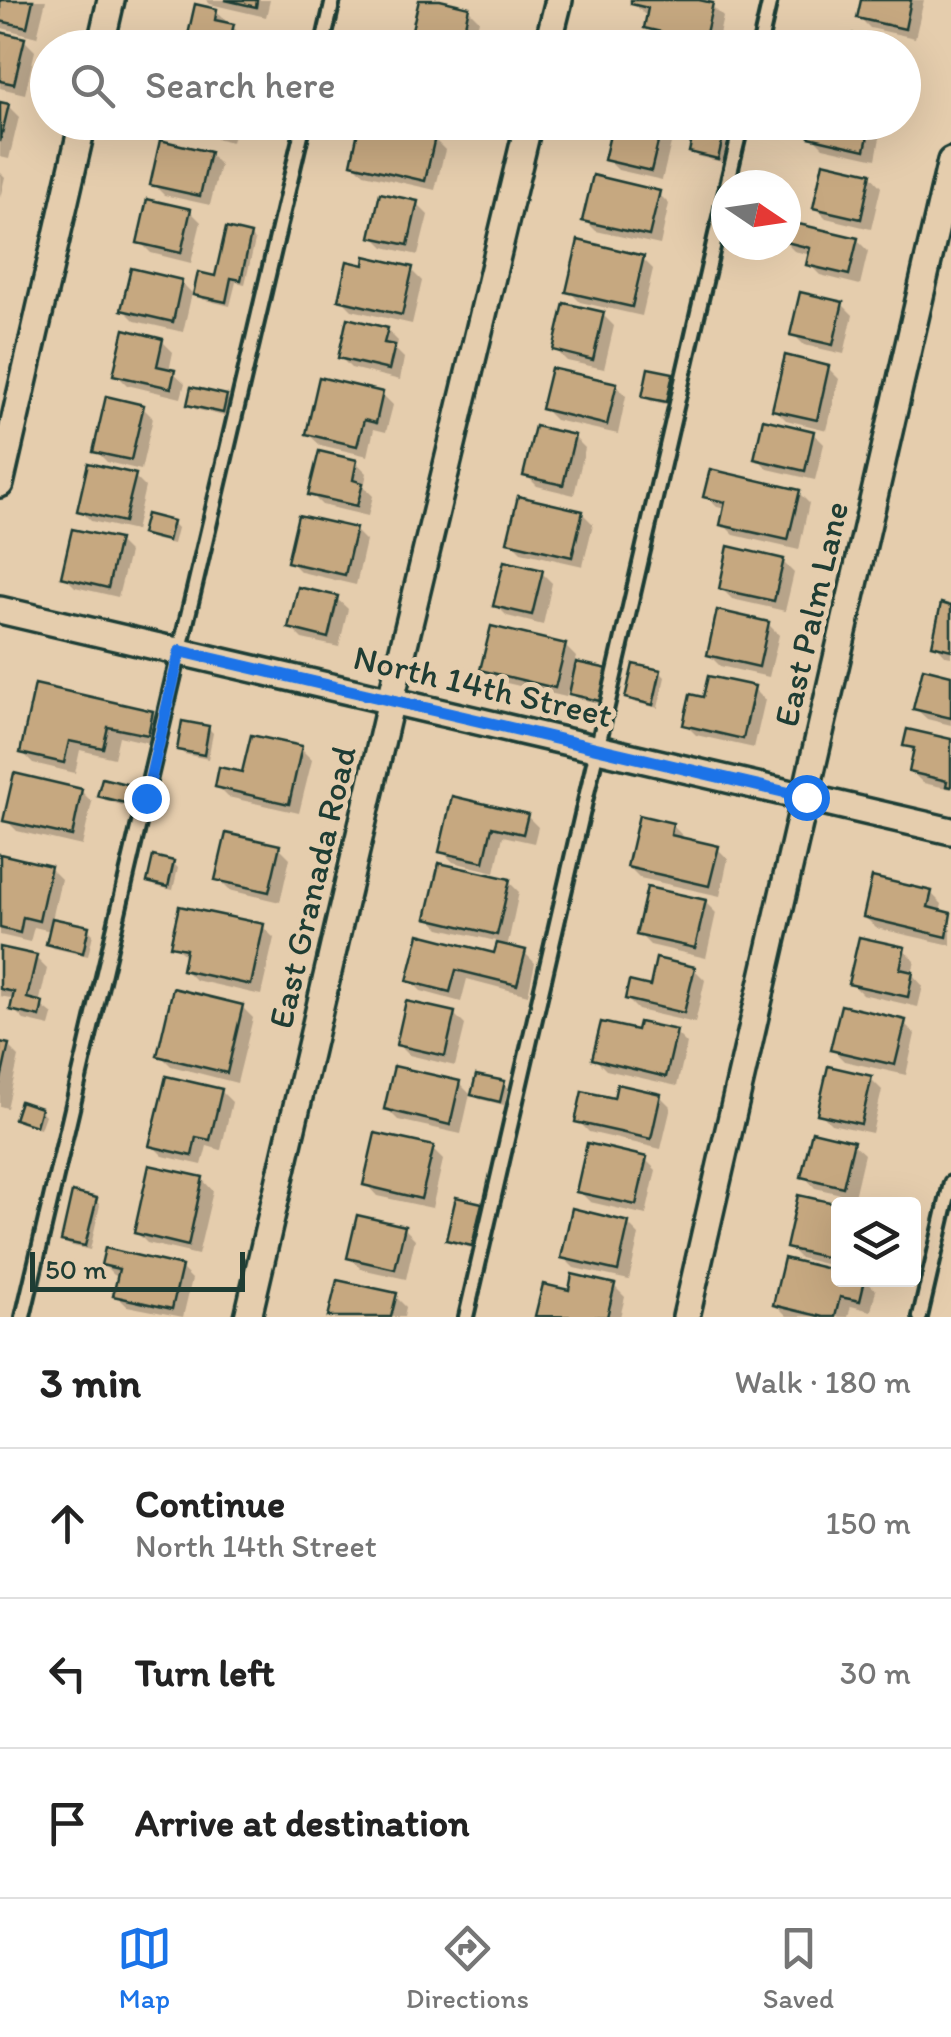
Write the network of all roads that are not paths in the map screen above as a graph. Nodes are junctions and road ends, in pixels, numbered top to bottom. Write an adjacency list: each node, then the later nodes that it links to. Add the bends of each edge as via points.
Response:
1 (111, 0): 5 (street)
2 (333, 0): 6 (lane)
3 (559, 0): 7 (street)
4 (770, 0): 8 (lane)
5 (104, 30)
6 (326, 30)
7 (552, 30)
8 (763, 30)
9 (79, 140): 16 (street)
10 (300, 140): 18 (lane)
11 (526, 140): 19 (street, East Granada Road)
12 (738, 140): 14 (lane)
13 (951, 162): 21 (street, East Palm Lane)
14 (731, 170)
15 (711, 257): 20 (lane)
16 (0, 484)
17 (0, 610): 18 (street, North 14th Street)
18 (180, 651): 19 (street, North 14th Street); 24 (lane)
19 (391, 700): 20 (street, North 14th Street); 25 (street, East Granada Road)
20 (598, 748): 21 (street, North 14th Street); 26 (lane)
21 (806, 797): 22 (street, North 14th Street); 27 (street, East Palm Lane)
22 (951, 830)
23 (951, 1183): 28 (lane)
24 (22, 1317)
25 (248, 1317)
26 (466, 1317)
27 (686, 1317)
28 (920, 1317)

